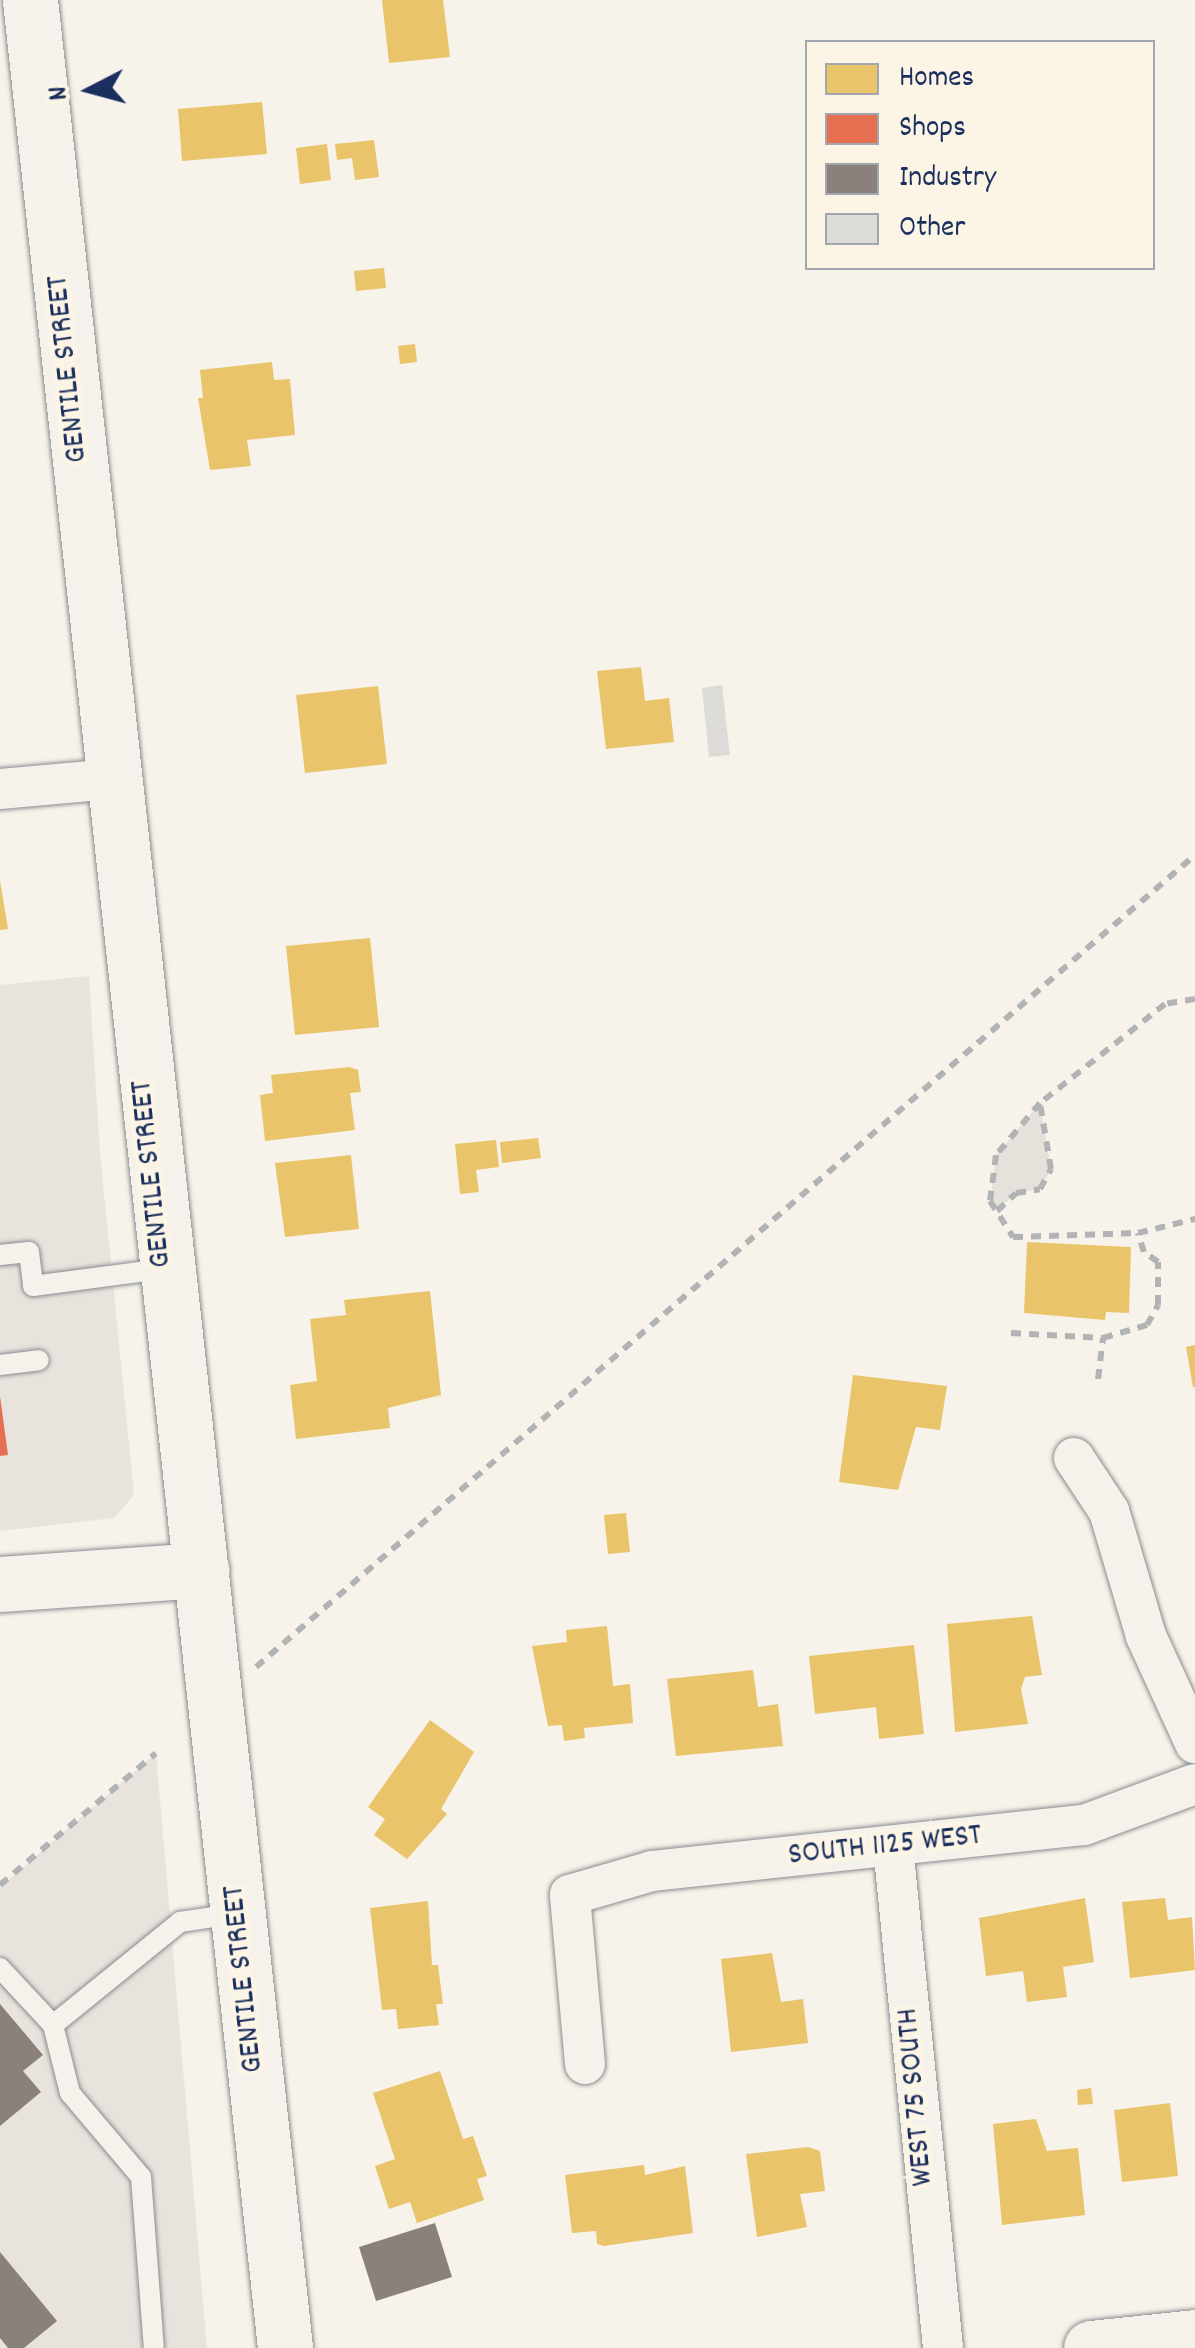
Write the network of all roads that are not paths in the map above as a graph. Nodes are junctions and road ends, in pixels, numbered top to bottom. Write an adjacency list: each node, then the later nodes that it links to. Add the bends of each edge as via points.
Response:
1 (30, 0): 2 (main road, GENTILE STREET)
2 (113, 779): 3 (street); 5 (main road, GENTILE STREET)
3 (0, 789)
4 (0, 1254): 5 (lane, via 29,1252 33,1286)
5 (163, 1269): 9 (main road, GENTILE STREET)
6 (39, 1360): 7 (lane)
7 (0, 1365)
8 (1074, 1458): 11 (street, via 1109,1511 1146,1636)
9 (202, 1570): 10 (main road); 14 (main road, GENTILE STREET)
10 (0, 1584)
11 (1195, 1744)
12 (1195, 1784): 13 (street, SOUTH 1125 WEST, via 1084,1826)
13 (893, 1846): 17 (street, SOUTH 1125 WEST, via 652,1871 570,1896); 21 (street, WEST 75 SOUTH)
14 (237, 1914): 16 (lane, via 180,1922); 20 (main road, GENTILE STREET)
15 (0, 1968): 16 (lane)
16 (53, 2025): 19 (lane, via 70,2093 140,2176)
17 (585, 2064)
18 (1195, 2337): 22 (main road)
19 (154, 2348)
20 (285, 2348)
21 (943, 2348)
22 (1091, 2348)

